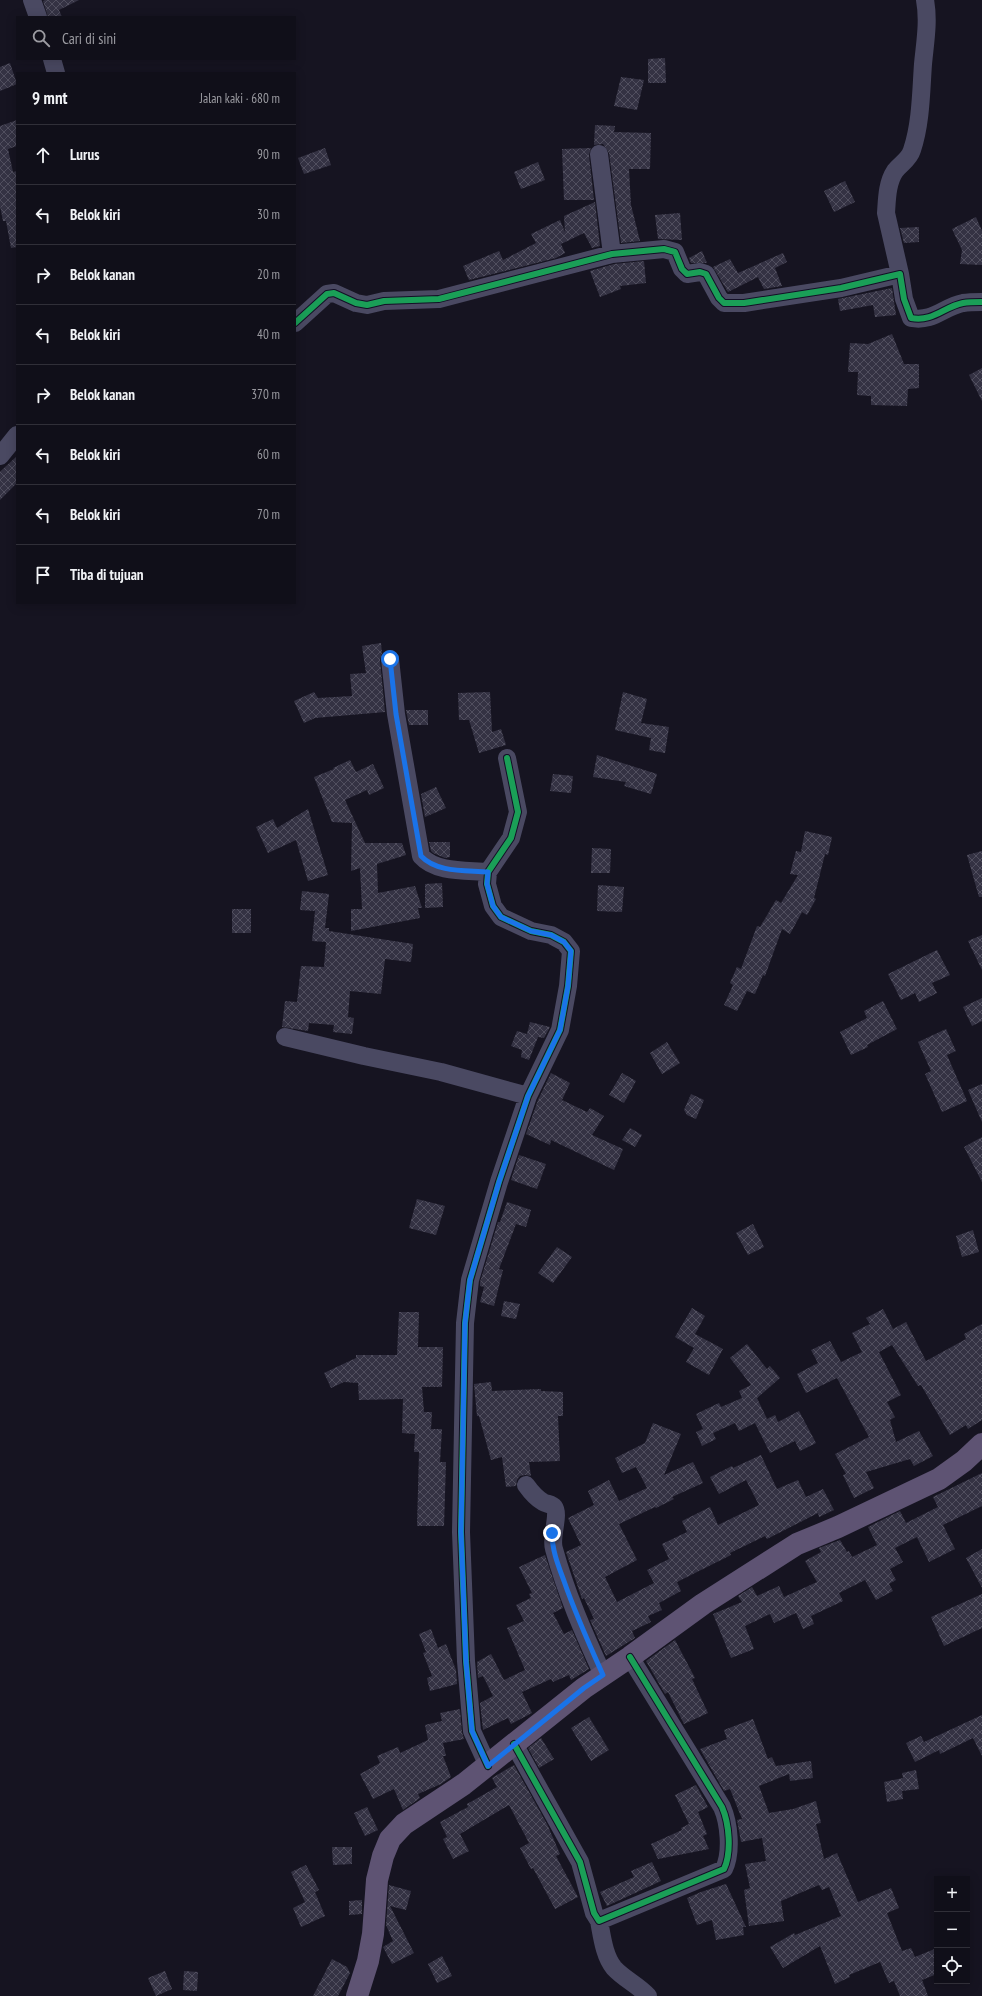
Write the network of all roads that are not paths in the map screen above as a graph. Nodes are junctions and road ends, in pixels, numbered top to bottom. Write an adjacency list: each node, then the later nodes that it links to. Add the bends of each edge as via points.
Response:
1 (32, 0): 3 (street)
2 (925, 0): 8 (street, via 927,21 919,116 914,144 906,162 896,170 892,178 886,213)
3 (38, 16)
4 (52, 60): 5 (street)
5 (56, 72)
6 (599, 154): 7 (street)
7 (612, 254): 8 (street, via 664,249 675,252 687,274 706,274 724,303 744,303 841,288); 10 (street, via 439,299 384,300 367,305 334,293 327,294)
8 (900, 274): 9 (street, via 904,299 911,318 930,318 964,303)
9 (982, 302)
10 (296, 322)
11 (16, 436): 12 (street)
12 (0, 456)
13 (390, 659): 15 (street, via 396,714 421,856 443,868)
14 (507, 758): 15 (street, via 518,812 511,838)
15 (488, 872): 17 (street, via 487,884 493,906 501,917 531,931 551,935 564,942 571,951 560,1030)
16 (285, 1037): 17 (street, via 441,1072)
17 (528, 1096): 23 (street, via 470,1280 465,1323 461,1532 466,1661 472,1731)
18 (982, 1444): 20 (main road, via 964,1461 938,1479 797,1544 703,1604)
19 (526, 1485): 21 (street, via 532,1494 554,1506 557,1514 552,1533 554,1552 577,1619)
20 (630, 1657): 21 (main road); 24 (street, via 722,1807 726,1817 728,1844 726,1866 720,1872)
21 (603, 1675): 22 (main road)
22 (514, 1744): 23 (main road); 24 (street, via 580,1862 594,1913)
23 (488, 1766): 25 (main road, via 404,1824 390,1839 377,1880 373,1934 368,1962)
24 (599, 1921): 26 (street, via 605,1948 614,1968)
25 (357, 1996)
26 (648, 1996)

